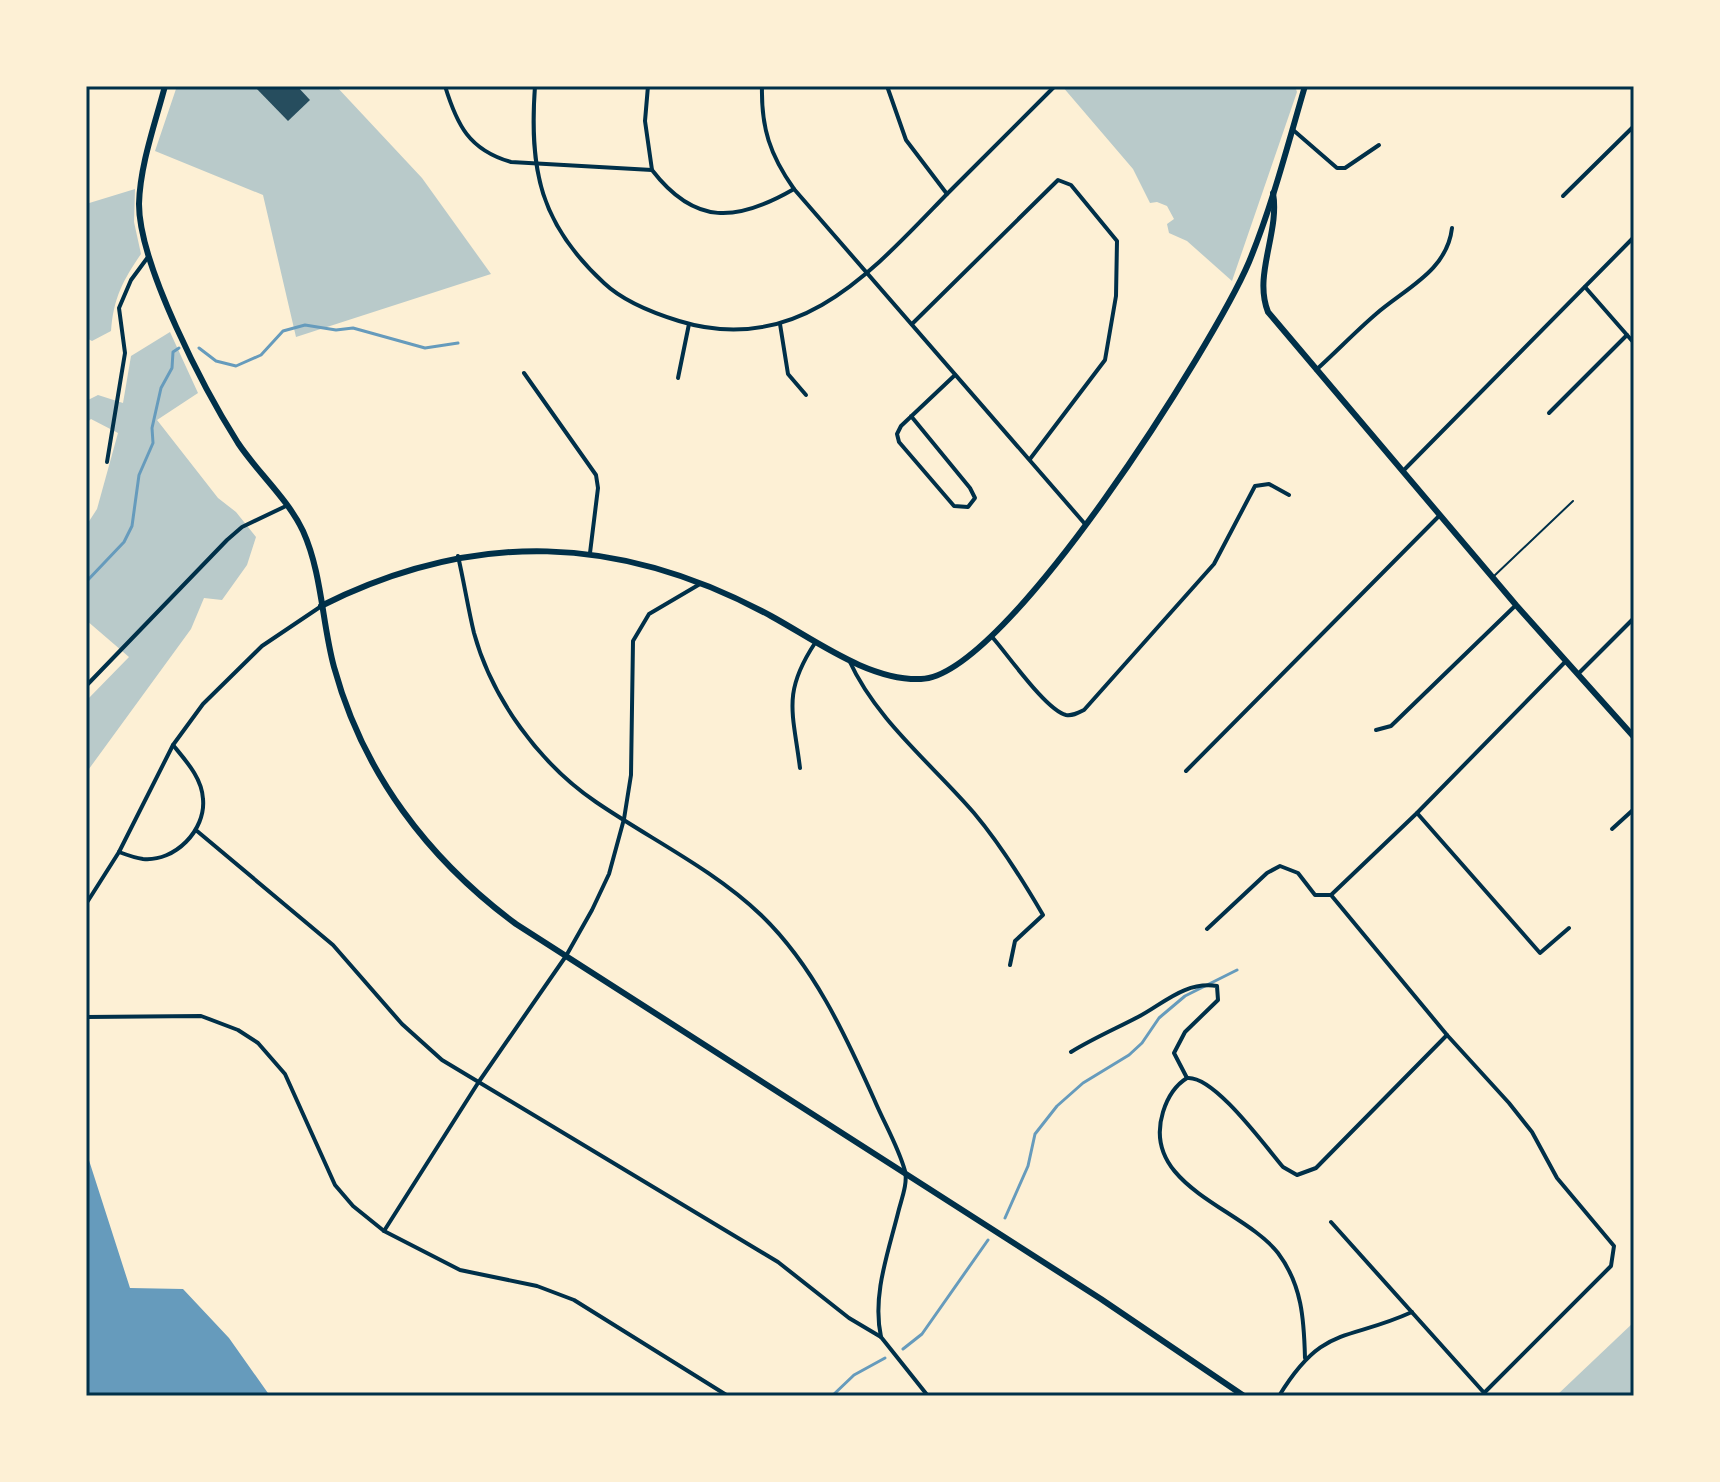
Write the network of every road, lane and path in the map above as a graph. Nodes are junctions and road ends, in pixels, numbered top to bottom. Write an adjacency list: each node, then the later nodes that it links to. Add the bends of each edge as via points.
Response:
1 (165, 86): 20 (street, via 140,187 139,208)
2 (445, 86): 12 (street, via 456,121 473,144 493,157)
3 (535, 86): 12 (street)
4 (648, 86): 13 (street, via 645,121)
5 (762, 86): 14 (street, via 763,126 775,163)
6 (887, 86): 16 (street, via 906,140)
7 (1055, 86): 16 (street)
8 (1305, 86): 10 (street)
9 (1634, 126): 17 (street)
10 (1292, 129): 11 (street, via 1337,168); 15 (street)
11 (1379, 145)
12 (534, 165): 13 (street); 23 (street, via 557,230 590,270 632,303)
13 (652, 170): 14 (street, via 684,203 718,214 763,207)
14 (794, 189): 21 (street)
15 (1273, 190): 28 (street, via 1275,225 1264,301); 42 (street, via 1249,261 1219,323)
16 (947, 194): 21 (street)
17 (1563, 196)
18 (1452, 228): 28 (street, via 1444,256 1421,281 1377,313)
19 (1634, 237): 22 (street)
20 (150, 255): 36 (street, via 119,308 125,353); 40 (street, via 189,356 212,399)
21 (869, 275): 24 (street); 25 (street)
22 (1585, 287): 26 (street); 37 (street)
23 (689, 324): 24 (street, via 726,329); 31 (street)
24 (780, 324): 32 (street, via 788,374)
25 (912, 324): 30 (street); 35 (street, via 1051,184 1064,180 1071,185 1110,229 1117,241 1116,296 1105,360)
26 (1627, 335): 27 (street); 33 (street)
27 (1634, 343)
28 (1316, 370): 37 (street)
29 (524, 373): 43 (street, via 596,475)
30 (955, 375): 34 (street); 35 (street)
31 (678, 378)
32 (806, 395)
33 (1549, 413)
34 (911, 416): 34 (street, via 897,434 899,442 954,506 968,507 975,498 970,488)
35 (1030, 459): 42 (street)
36 (107, 462)
37 (1403, 471): 41 (street)
38 (1289, 495): 50 (street, via 1269,484 1255,486 1214,564 1084,710 1069,716 1053,707)
39 (1573, 501): 45 (lane)
40 (286, 506): 48 (street, via 307,541); 55 (street, via 227,540)
41 (1440, 515): 45 (street); 60 (street)
42 (1085, 524): 50 (street)
43 (590, 553): 44 (street, via 515,550); 46 (street, via 669,569)
44 (458, 556): 48 (street, via 365,584); 63 (street, via 475,635 518,723 567,780)
45 (1492, 577): 47 (street)
46 (702, 583): 51 (street); 63 (street, via 649,614 633,641 631,775)
47 (1516, 605): 53 (street); 56 (street, via 1391,726)
48 (321, 606): 58 (street, via 262,646 226,679); 71 (street, via 346,704 403,814 485,901)
49 (1634, 618): 54 (street)
50 (993, 638): 52 (street, via 936,678 917,680)
51 (817, 641): 52 (street); 59 (street, via 791,688)
52 (847, 658): 72 (street, via 908,742 1009,858 1043,915 1015,941)
53 (1566, 661): 54 (street); 62 (street)
54 (1578, 674): 57 (street)
55 (86, 686)
56 (1376, 730)
57 (1634, 737)
58 (173, 745): 65 (street, via 199,782 203,799); 66 (street)
59 (800, 768)
60 (1186, 771)
61 (1634, 809): 64 (street)
62 (1417, 813): 67 (street); 69 (street, via 1540,953)
63 (624, 819): 71 (street, via 609,874); 78 (street, via 722,884 776,931 845,1036)
64 (1612, 829)
65 (197, 831): 66 (street, via 154,859); 77 (street, via 325,938 428,1049)
66 (119, 852): 68 (street)
67 (1331, 895): 70 (street, via 1315,895 1298,873 1280,866); 74 (street)
68 (86, 904)
69 (1569, 928)
70 (1207, 929)
71 (566, 956): 77 (street); 78 (street)
72 (1010, 965)
73 (86, 1017): 80 (street, via 201,1016 258,1043 295,1092 335,1185)
74 (1447, 1035): 76 (street, via 1316,1168 1297,1175 1283,1167 1216,1091 1201,1079); 84 (street, via 1532,1132 1557,1178 1611,1241 1615,1253 1611,1266)
75 (1071, 1052): 76 (street, via 1171,995 1204,984 1217,986 1218,1000 1177,1043 1174,1053)
76 (1187, 1078): 83 (street, via 1167,1101 1159,1128 1161,1147 1186,1184 1256,1231 1277,1252 1300,1297)
77 (478, 1083): 80 (street); 82 (street, via 778,1262)
78 (906, 1175): 82 (street, via 883,1275); 87 (street)
79 (1331, 1222): 81 (street)
80 (384, 1231): 85 (street, via 460,1270 537,1286 574,1300)
81 (1412, 1312): 83 (street, via 1354,1329); 84 (street)
82 (881, 1337): 86 (street)
83 (1305, 1358): 88 (street)
84 (1485, 1394)
85 (728, 1396)
86 (928, 1396)
87 (1244, 1396)
88 (1279, 1396)

